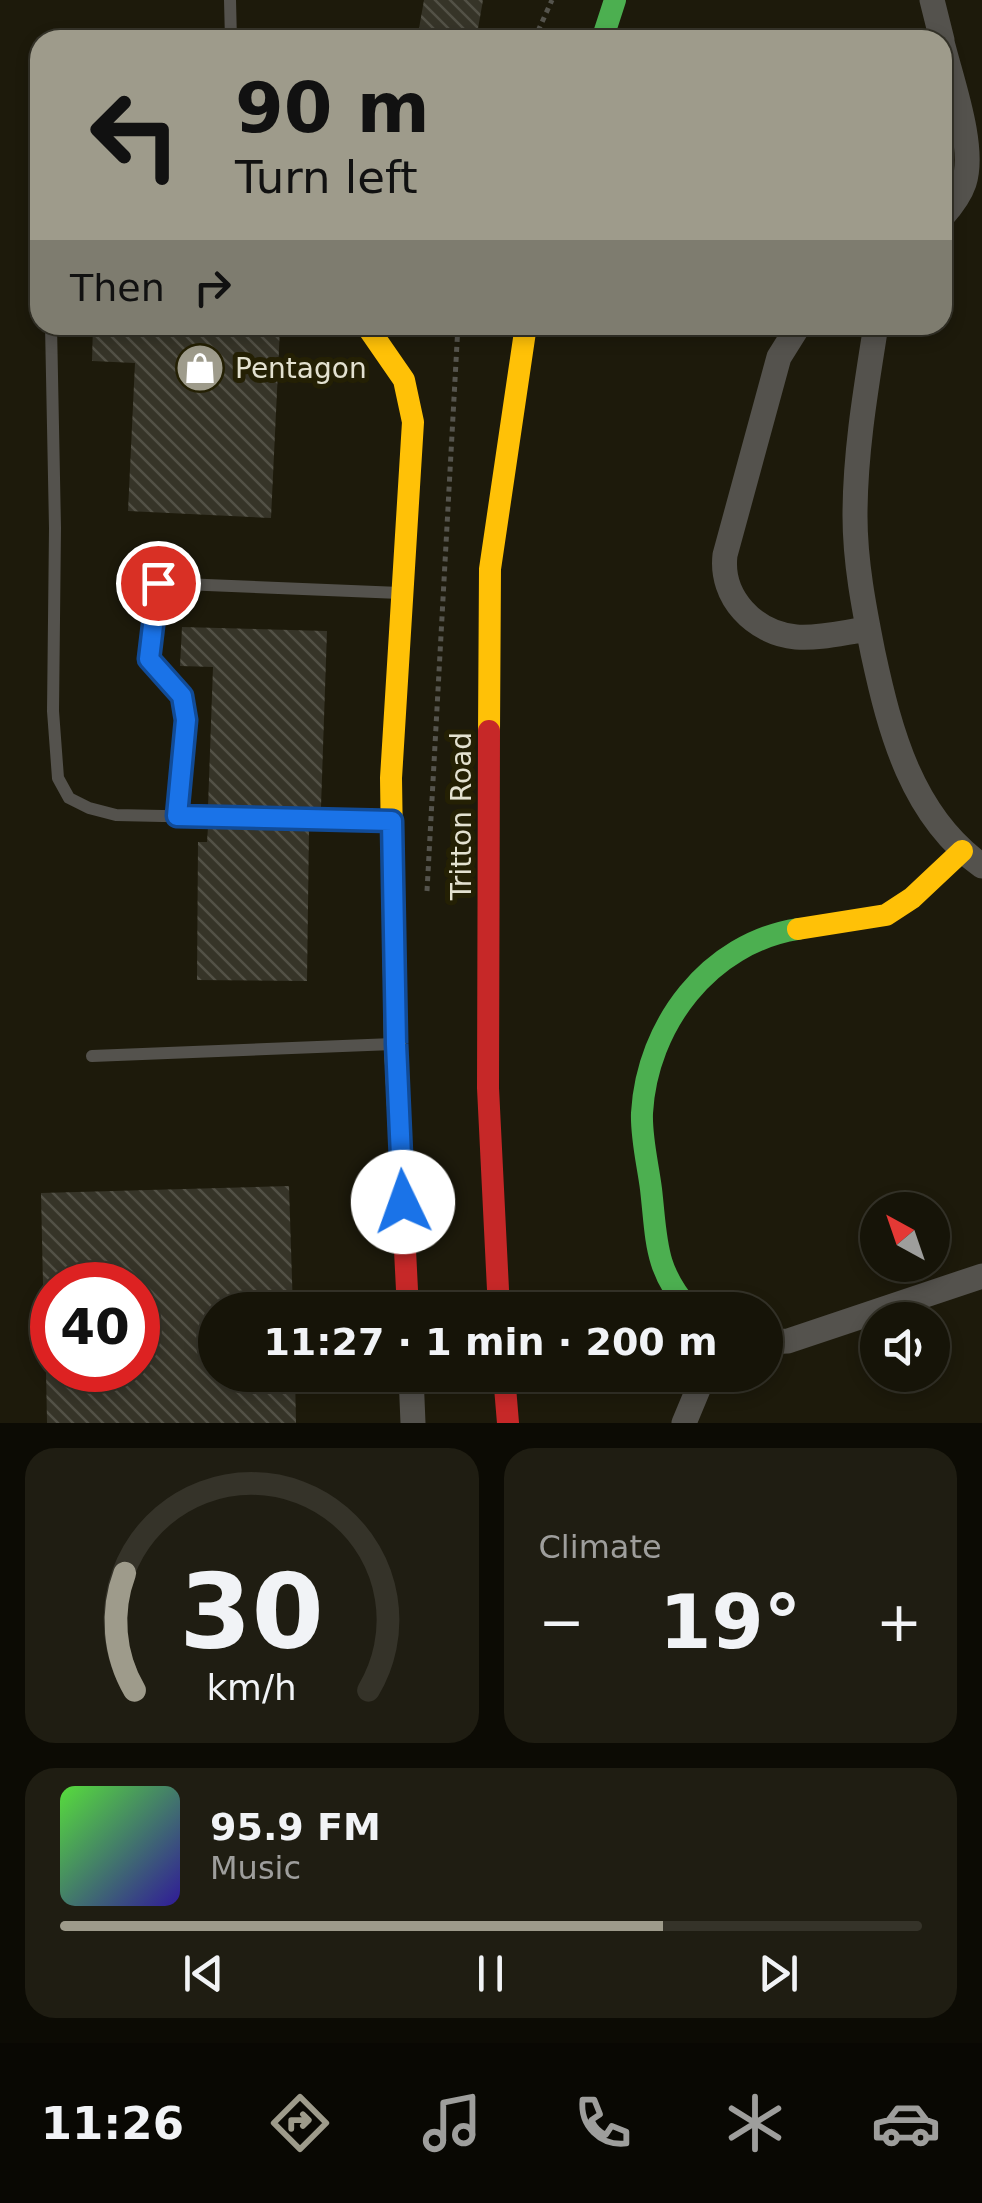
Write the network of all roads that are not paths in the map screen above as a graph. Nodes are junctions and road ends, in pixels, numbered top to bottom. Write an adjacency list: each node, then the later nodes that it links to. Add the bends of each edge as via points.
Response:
1 (230, 0): 4 (lane)
2 (615, 0): 5 (street)
3 (932, 0): 6 (street)
4 (231, 30)
5 (605, 30)
6 (939, 30)
7 (952, 81): 8 (street)
8 (974, 156): 9 (street)
9 (952, 201)
10 (51, 335): 17 (lane, via 58,778 69,798 89,808)
11 (374, 335): 15 (street, via 405,376 412,398)
12 (525, 335): 24 (street, Tritton Road, via 490,570 488,1088)
13 (793, 335): 16 (street, via 779,357 724,577 745,613 778,634)
14 (874, 335): 16 (street, via 855,515)
15 (403, 594): 17 (lane, via 158,583 149,659 182,696 186,720); 18 (street)
16 (868, 629): 19 (street, via 903,764 924,803)
17 (177, 816): 18 (lane)
18 (392, 821): 20 (street)
19 (972, 858): 25 (street, via 886,915 786,930 742,948 706,973 675,1008 651,1057 642,1114 660,1260)
20 (396, 1044): 21 (lane); 23 (street)
21 (92, 1056)
22 (982, 1276): 26 (street)
23 (407, 1292)
24 (498, 1292)
25 (674, 1292)
26 (783, 1341)
27 (412, 1392): 30 (street)
28 (505, 1392): 31 (street)
29 (697, 1392): 32 (street)
30 (413, 1423)
31 (508, 1423)
32 (684, 1423)

